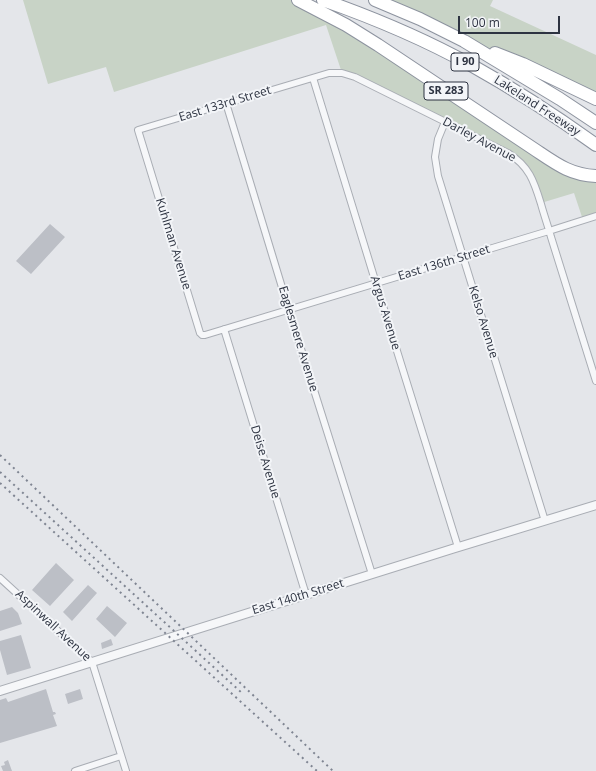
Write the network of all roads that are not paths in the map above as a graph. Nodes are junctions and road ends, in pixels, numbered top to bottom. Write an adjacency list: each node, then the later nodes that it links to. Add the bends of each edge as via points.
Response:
1 (298, 0): 12 (highway, SR 283, via 378,45 559,165 576,173)
2 (323, 0): 11 (highway, Lakeland Freeway / I 90, via 359,13 470,64)
3 (375, 0): 4 (highway, Lakeland Freeway / I 90)
4 (464, 41): 6 (highway, via 523,64); 9 (highway, Lakeland Freeway / I 90)
5 (313, 78): 7 (street, East 133rd Street); 8 (street, Darley Avenue, via 329,73 355,77); 16 (street, Argus Avenue)
6 (596, 99)
7 (226, 103): 10 (street, East 133rd Street); 17 (street, Eaglesmere Avenue)
8 (445, 122): 14 (street, Darley Avenue, via 517,159 535,183); 15 (street, Kelso Avenue, via 438,139 435,157 438,176)
9 (596, 123)
10 (138, 130): 18 (street, Kuhlman Avenue, via 200,333 205,335)
11 (596, 145)
12 (596, 176)
13 (596, 216): 14 (street, East 136th Street)
14 (549, 231): 15 (street, East 136th Street); 19 (street, Darley Avenue)
15 (463, 257): 16 (street, East 136th Street); 21 (street, Kelso Avenue)
16 (376, 284): 17 (street, East 136th Street); 22 (street, Argus Avenue)
17 (289, 310): 18 (street, East 136th Street); 23 (street, Eaglesmere Avenue)
18 (224, 330): 25 (street, Deise Avenue)
19 (596, 381)
20 (596, 505): 21 (street, East 140th Street)
21 (545, 521): 22 (street, East 140th Street)
22 (458, 547): 23 (street, East 140th Street)
23 (372, 574): 25 (street, East 140th Street)
24 (0, 578): 26 (street, Aspinwall Avenue)
25 (306, 595): 26 (street, East 140th Street)
26 (92, 662): 27 (street, East 140th Street); 28 (street, Aspinwall Avenue)
27 (0, 691)
28 (121, 756): 29 (street); 30 (street, Aspinwall Avenue)
29 (75, 771)
30 (126, 771)

